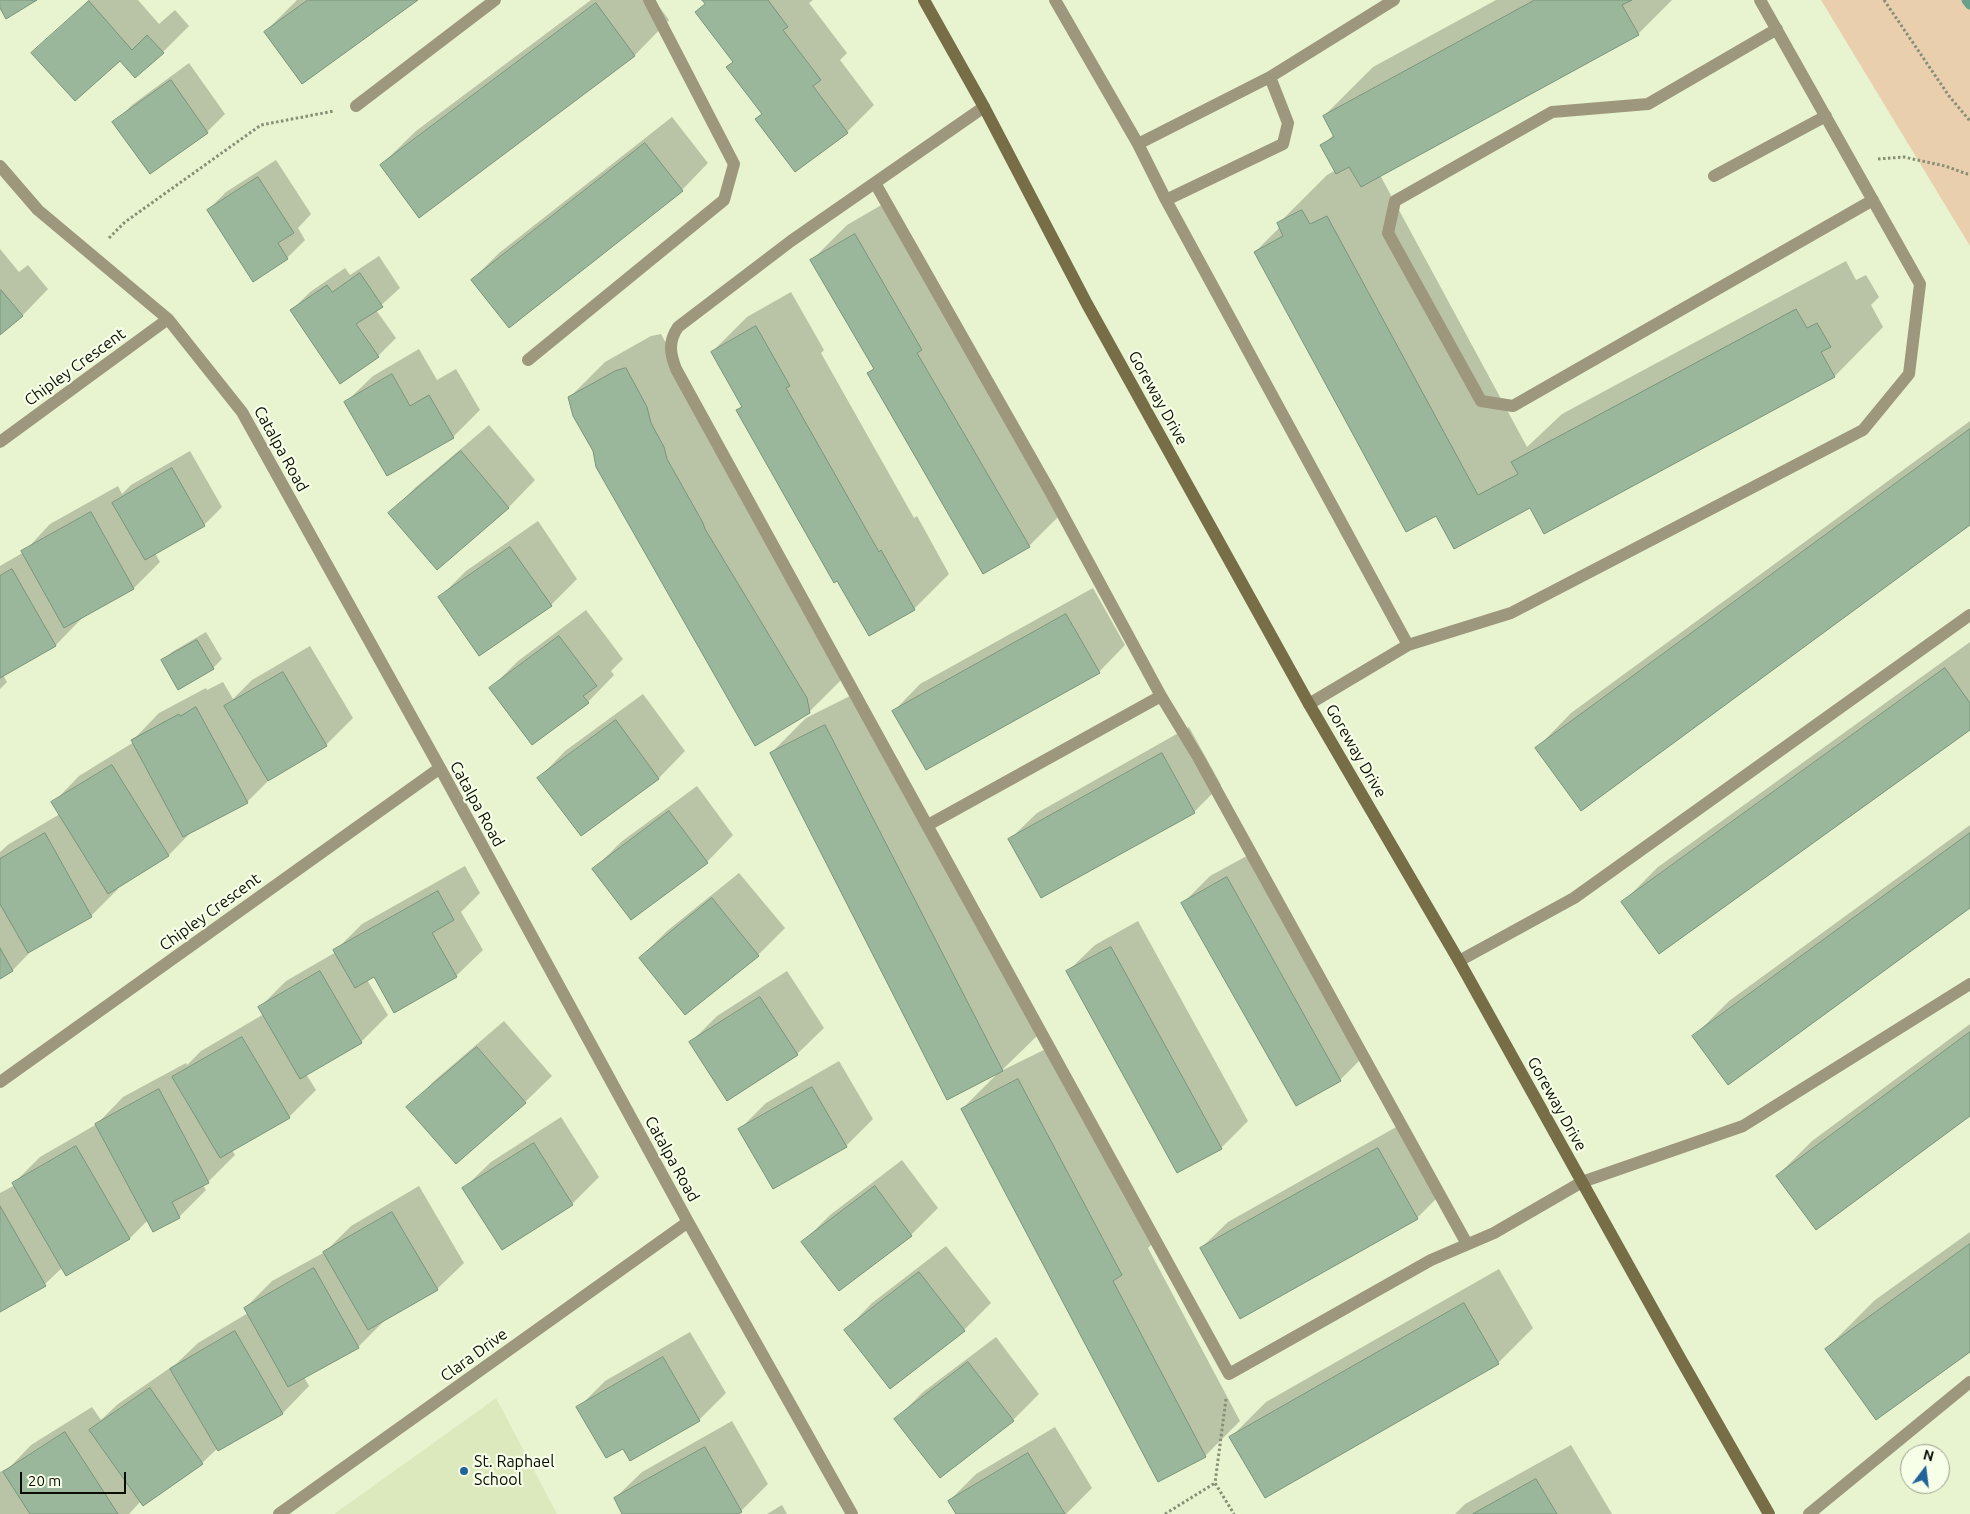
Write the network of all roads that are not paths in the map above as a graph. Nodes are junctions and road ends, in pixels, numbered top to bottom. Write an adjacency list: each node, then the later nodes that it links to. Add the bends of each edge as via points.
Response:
1 (495, 0): 9 (street)
2 (649, 0): 19 (street, via 734,164 724,200)
3 (924, 0): 10 (main road, Goreway Drive)
4 (1056, 0): 12 (street)
5 (1394, 0): 8 (street)
6 (1760, 0): 7 (street)
7 (1777, 30): 11 (street); 17 (street, via 1648,104 1552,112 1395,201 1388,233 1476,393 1481,401 1514,406)
8 (1270, 77): 12 (street); 16 (street, via 1288,122 1283,144)
9 (356, 106)
10 (984, 107): 15 (street); 24 (main road, Goreway Drive, via 1087,304)
11 (1826, 116): 14 (street); 17 (street)
12 (1138, 144): 16 (street)
13 (0, 166): 18 (street, Catalpa Road, via 38,210)
14 (1714, 176)
15 (876, 183): 23 (street); 26 (street, via 791,241 678,327 670,344 671,357)
16 (1166, 200): 22 (street)
17 (1873, 200): 22 (street, via 1920,284 1909,374 1862,430 1511,613)
18 (168, 319): 20 (street, Chipley Crescent); 25 (street, Catalpa Road, via 242,412)
19 (528, 360)
20 (0, 442)
21 (1970, 615): 27 (street, via 1574,898)
22 (1408, 645): 24 (street)
23 (1161, 696): 26 (street); 32 (street, via 1198,757)
24 (1309, 704): 27 (main road, Goreway Drive)
25 (440, 768): 29 (street, Chipley Crescent); 31 (street, Catalpa Road)
26 (928, 825): 32 (street, via 1229,1374 1431,1260)
27 (1459, 960): 30 (main road, Goreway Drive)
28 (1970, 984): 30 (street, via 1743,1126)
29 (0, 1082)
30 (1582, 1182): 32 (street); 36 (main road, Goreway Drive)
31 (688, 1222): 34 (street, Clara Drive); 35 (street, Catalpa Road)
32 (1467, 1244)
33 (1970, 1382): 37 (street)
34 (279, 1514)
35 (852, 1514)
36 (1769, 1514)
37 (1809, 1514)

